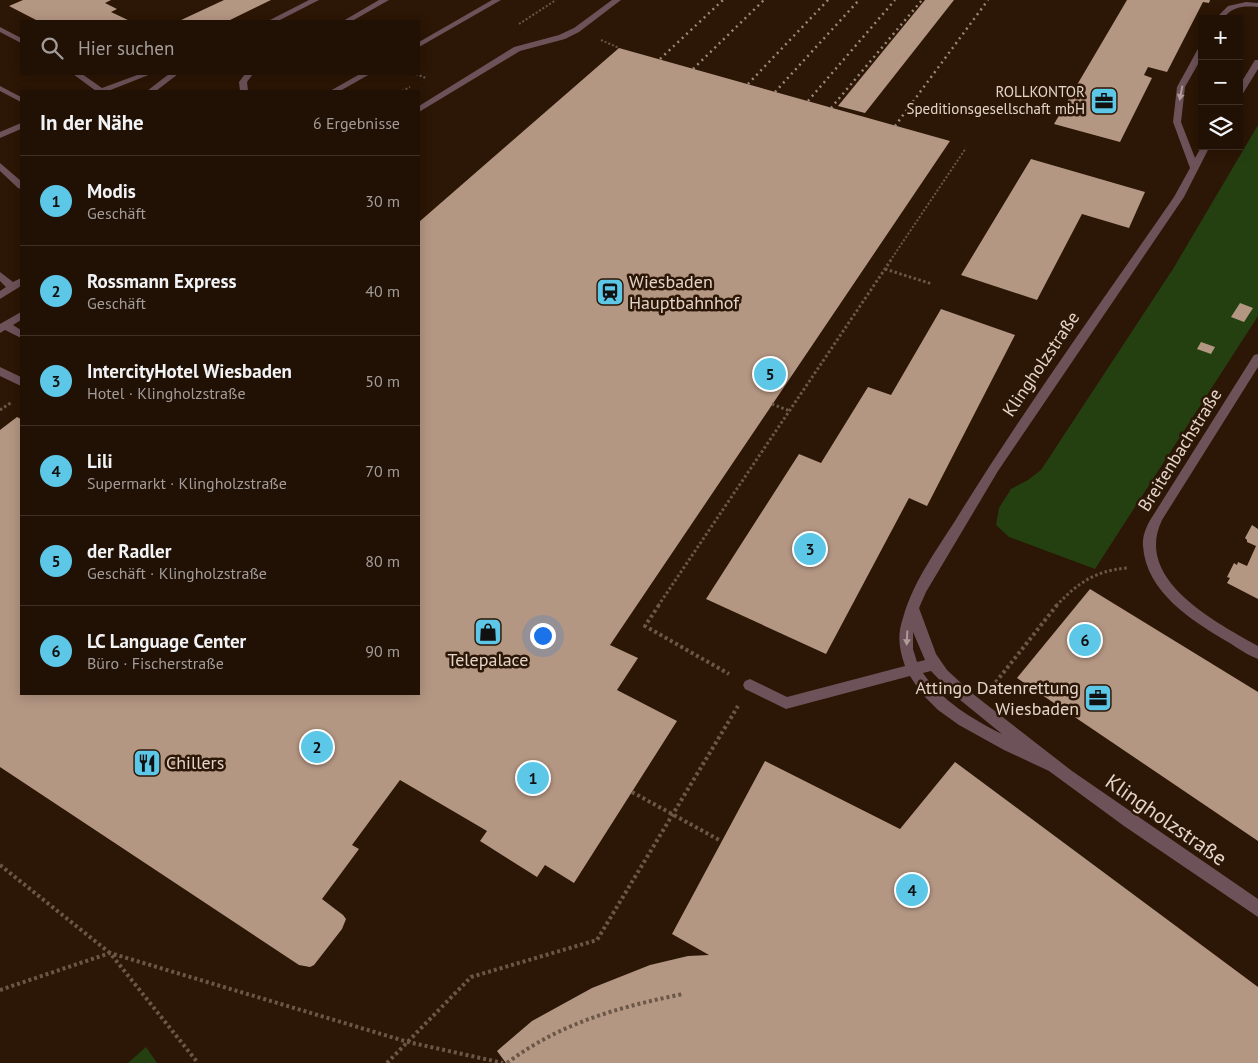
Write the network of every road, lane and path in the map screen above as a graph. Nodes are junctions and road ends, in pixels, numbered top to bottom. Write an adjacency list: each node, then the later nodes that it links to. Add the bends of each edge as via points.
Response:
1 (315, 0): 7 (street)
2 (385, 0): 8 (street)
3 (497, 0): 11 (street)
4 (617, 0): 29 (street, via 576,30 563,37 517,49)
5 (1258, 4): 6 (street, via 1229,7)
6 (1222, 15)
7 (274, 20)
8 (349, 20)
9 (0, 30): 10 (street)
10 (20, 40)
11 (420, 44)
12 (1198, 56): 35 (street, one-way to 35, via 1181,87 1177,122)
13 (1258, 62): 21 (street)
14 (78, 75): 23 (street)
15 (144, 75): 24 (street)
16 (173, 75): 25 (street)
17 (248, 75): 26 (street, via 243,82)
18 (364, 75): 27 (street)
19 (418, 75): 20 (path)
20 (426, 78)
21 (1243, 86)
22 (0, 88): 28 (street)
23 (100, 90)
24 (104, 90)
25 (152, 90)
26 (244, 90)
27 (336, 90)
28 (20, 99)
29 (420, 109)
30 (19, 129): 31 (street)
31 (0, 135)
32 (966, 148): 37 (path)
33 (1204, 150): 35 (street, Klingholzstraße)
34 (0, 166): 36 (street)
35 (1194, 167): 51 (street, Klingholzstraße, via 1179,197 994,468 920,590)
36 (20, 185)
37 (885, 269): 40 (path); 49 (path)
38 (0, 275): 39 (street)
39 (17, 284): 41 (street)
40 (932, 284)
41 (0, 296)
42 (20, 316): 43 (street)
43 (3, 328): 44 (street)
44 (20, 334)
45 (1258, 358): 50 (street, Breitenbachstraße, via 1158,516 1149,544)
46 (0, 371): 47 (street)
47 (20, 381)
48 (772, 404): 49 (path)
49 (790, 411): 56 (path, via 645,626)
50 (1153, 566): 52 (street, via 1183,604); 55 (path, via 1110,569 1081,582 1049,614)
51 (913, 607): 53 (street, Klingholzstraße, via 922,643); 54 (street, Klingholzstraße, one-way to 54, via 906,648)
52 (1258, 653)
53 (934, 664): 54 (street); 57 (street, Klingholzstraße, via 956,687)
54 (913, 670): 56 (street, via 786,703); 57 (street, Klingholzstraße, via 937,698 964,720)
55 (997, 681)
56 (750, 685): 59 (path)
57 (1050, 765): 62 (street, Klingholzstraße)
58 (632, 792): 59 (path)
59 (673, 815): 60 (path); 66 (path, via 597,940 471,977)
60 (722, 842)
61 (0, 866): 63 (path)
62 (1258, 909)
63 (110, 953): 64 (path); 66 (path); 67 (path)
64 (0, 990)
65 (683, 994): 70 (path, via 630,1005 563,1027 531,1043)
66 (408, 1042): 68 (path); 69 (path)
67 (198, 1063)
68 (387, 1063)
69 (503, 1063)
70 (507, 1063)

